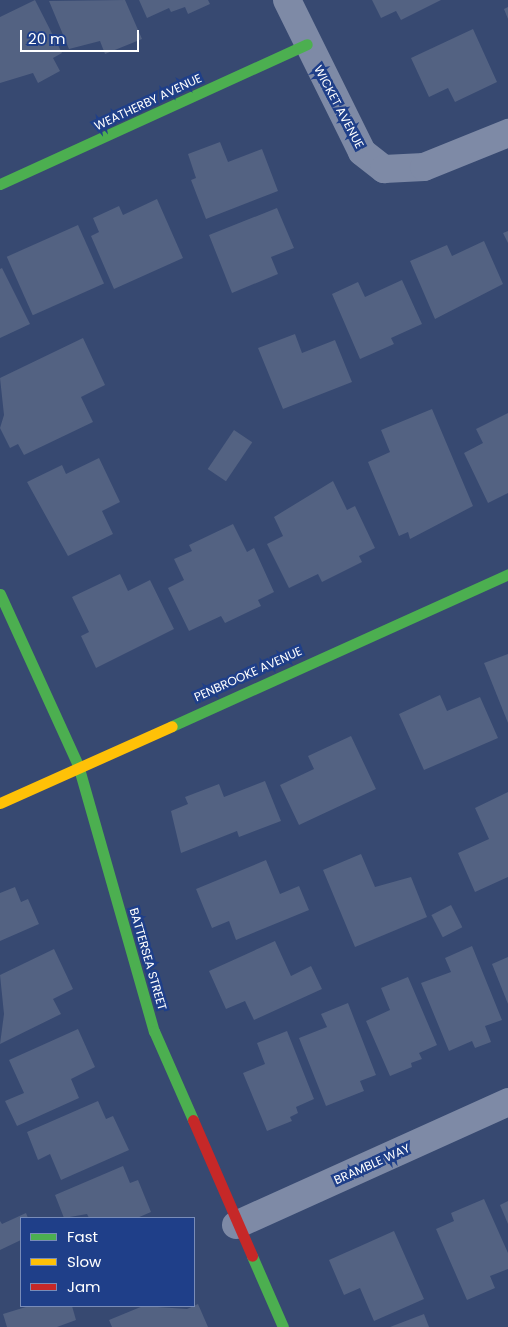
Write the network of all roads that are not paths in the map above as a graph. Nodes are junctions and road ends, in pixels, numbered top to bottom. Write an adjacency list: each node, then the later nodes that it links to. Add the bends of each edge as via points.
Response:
1 (288, 0): 2 (street, WICKET AVENUE)
2 (307, 44): 3 (street, WICKET AVENUE, via 362,152 384,169 424,167); 4 (street, WEATHERBY AVENUE)
3 (508, 133)
4 (0, 184)
5 (508, 574): 7 (street, PENBROOKE AVENUE)
6 (0, 594): 7 (street, BATTERSEA STREET)
7 (78, 765): 8 (street, PENBROOKE AVENUE); 10 (street, BATTERSEA STREET, via 154,1031)
8 (0, 803)
9 (508, 1102): 10 (street, BRAMBLE WAY)
10 (236, 1225): 11 (street, BATTERSEA STREET)
11 (283, 1327)

